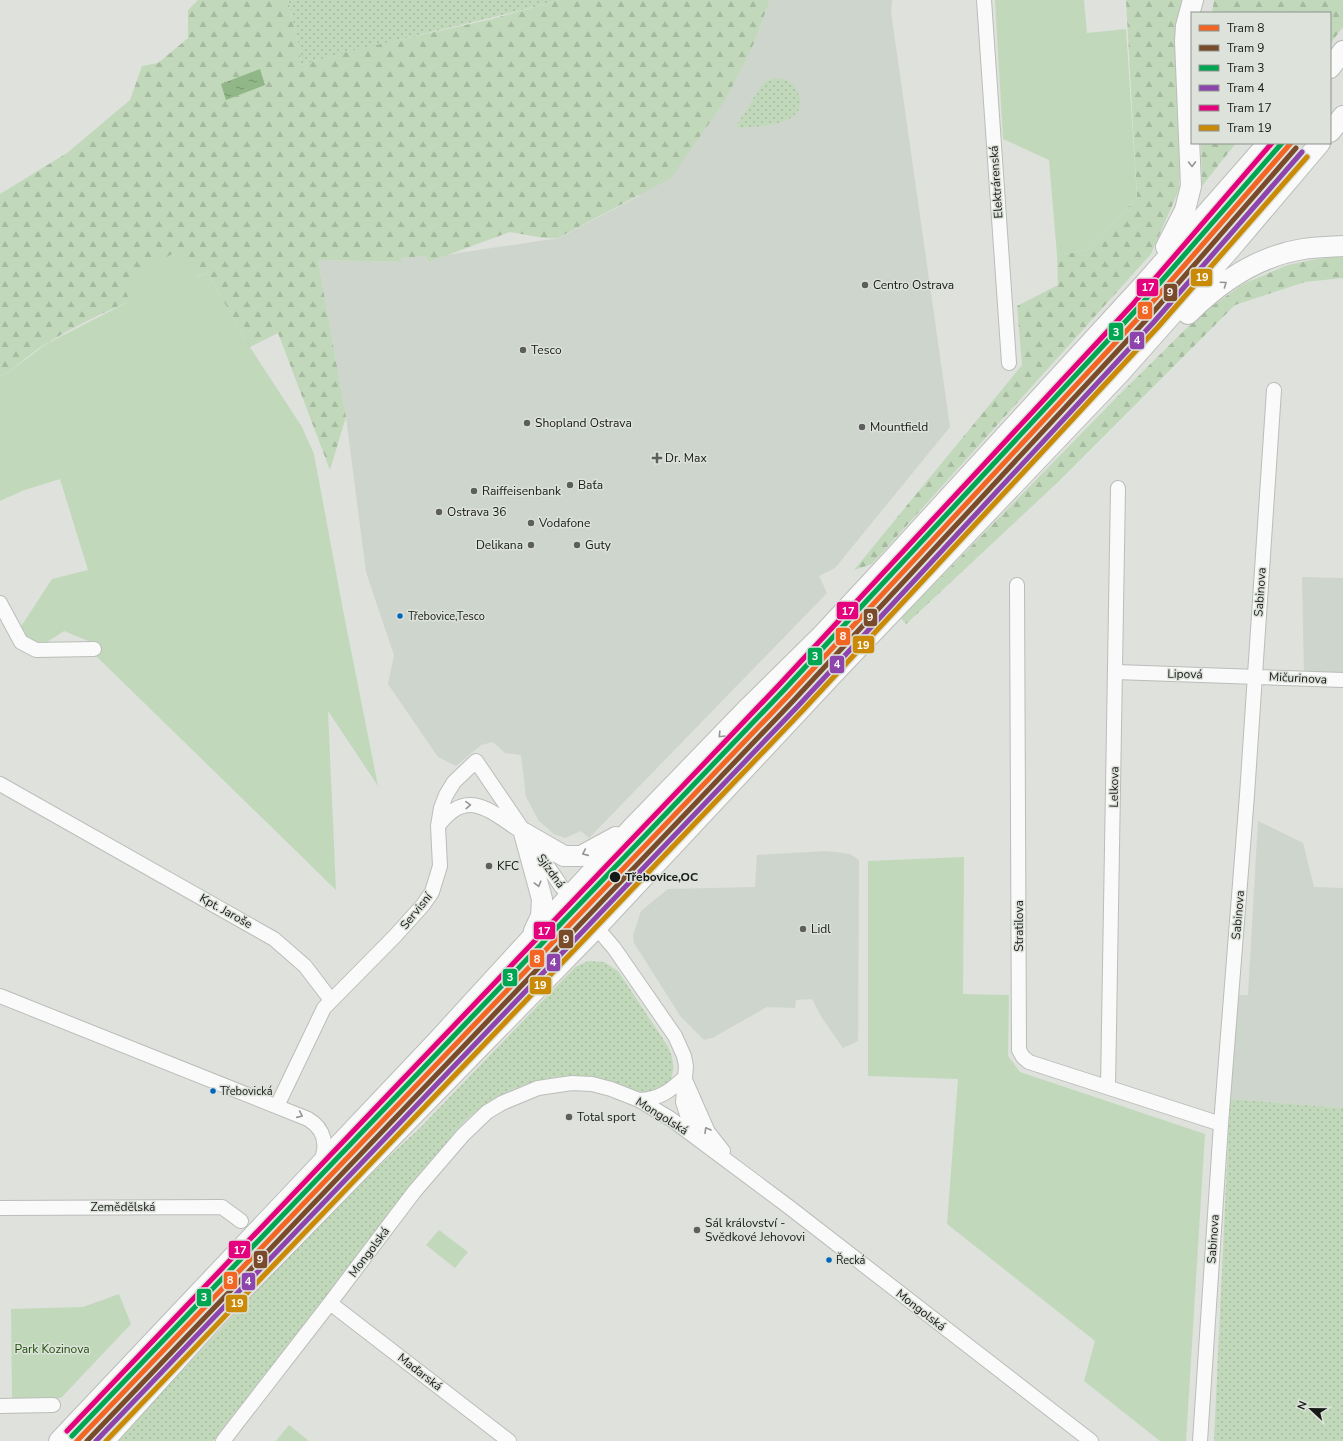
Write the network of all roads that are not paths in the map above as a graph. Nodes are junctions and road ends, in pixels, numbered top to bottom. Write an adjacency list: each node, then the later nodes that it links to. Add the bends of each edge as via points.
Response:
1 (984, 0): 13 (street, Elektrárenská)
2 (1193, 0): 12 (main road, one-way to 12, via 1185,41 1191,190 1178,226)
3 (1205, 0): 4 (main road)
4 (1201, 12)
5 (1343, 51): 6 (main road)
6 (1331, 67)
7 (1343, 116): 8 (main road)
8 (1331, 131)
9 (1267, 144): 12 (main road)
10 (1319, 144): 14 (main road, via 1232,248)
11 (1343, 246): 14 (main road, one-way to 11, via 1208,296 1247,269 1292,252)
12 (1146, 282): 26 (main road, one-way to 26, via 827,629)
13 (1009, 363)
14 (1120, 373): 29 (main road)
15 (1274, 390): 21 (street, Sabinova)
16 (1118, 488): 20 (street, Lelkova)
17 (1017, 585): 34 (street, Stratilova, via 1019,1050 1029,1062)
18 (0, 603): 19 (street, via 21,642 36,650)
19 (94, 649)
20 (1116, 672): 21 (street, Lipová); 34 (street, Lelkova)
21 (1254, 676): 22 (street, Mičurinova); 37 (street, Sabinova)
22 (1343, 680)
23 (476, 761): 25 (street, Servisní, via 448,790); 27 (street, Sjízdná)
24 (0, 784): 32 (street, Kpt. Jaroše, via 274,939 305,966)
25 (438, 826): 27 (street, one-way to 27, via 453,810 464,805 477,805 488,809); 32 (street, Servisní, via 440,871 428,899 382,950)
26 (632, 828): 27 (main road, one-way to 27, via 582,856 564,856); 28 (main road)
27 (524, 833): 28 (street, Sjízdná); 30 (main road, one-way to 30, via 542,899 541,916)
28 (570, 895): 29 (street, Sjízdná); 30 (main road)
29 (597, 927): 33 (street, Sjízdná, via 674,1036 684,1056); 47 (main road, via 214,1319)
30 (529, 941): 39 (main road)
31 (0, 996): 36 (street)
32 (331, 1000): 36 (street, via 320,1015)
33 (685, 1077): 35 (street, via 660,1097); 38 (street, via 683,1102); 40 (street, one-way to 33, via 708,1132)
34 (1108, 1087): 37 (street, Stratilova)
35 (639, 1100): 38 (street, Mongolská); 43 (street, Mongolská, via 603,1086 572,1083 538,1088 487,1112 414,1192)
36 (277, 1106): 39 (street, one-way to 39, via 318,1126 325,1146)
37 (1221, 1124): 51 (street, Sabinova)
38 (694, 1136): 40 (street, Mongolská)
39 (318, 1167): 46 (main road)
40 (740, 1171): 50 (street, Mongolská)
41 (0, 1208): 42 (street, Zemědělská, via 222,1207)
42 (241, 1221)
43 (330, 1303): 48 (street, Mongolská); 49 (street, Maďarská)
44 (53, 1405): 45 (street)
45 (0, 1406)
46 (59, 1441)
47 (104, 1441)
48 (223, 1441)
49 (509, 1441)
50 (1091, 1441)
51 (1200, 1441)

